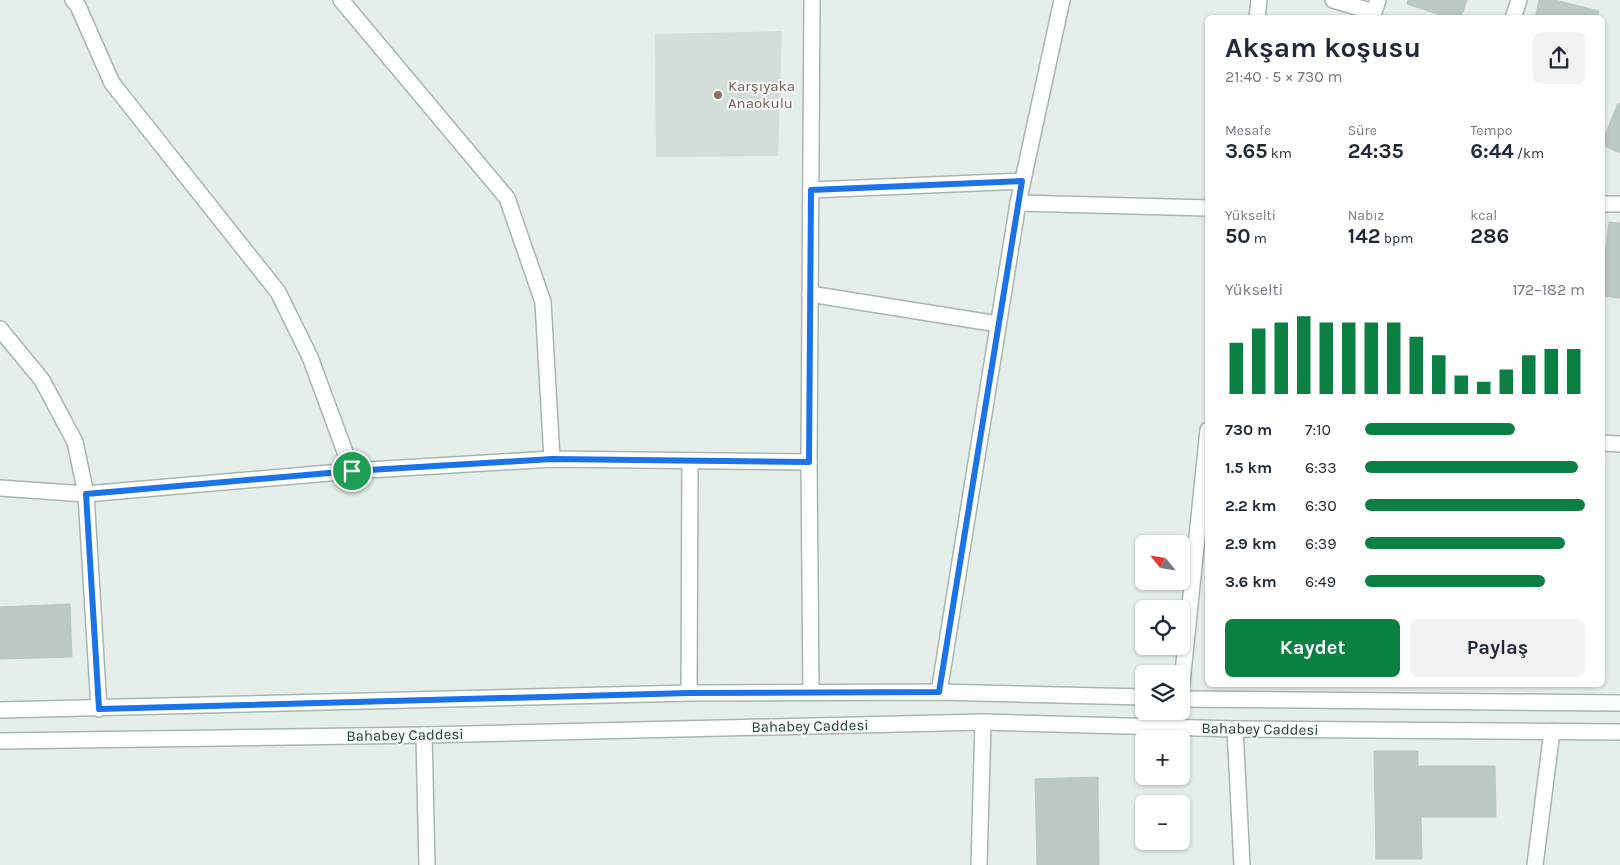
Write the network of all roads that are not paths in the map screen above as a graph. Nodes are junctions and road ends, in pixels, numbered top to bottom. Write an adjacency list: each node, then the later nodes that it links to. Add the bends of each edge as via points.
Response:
1 (73, 0): 26 (street, via 112,83 278,292 310,357)
2 (341, 0): 22 (street, via 507,198 543,302)
3 (812, 0): 12 (street)
4 (1062, 0): 11 (street)
5 (1258, 0): 9 (street)
6 (1333, 0): 7 (street, via 1374,12)
7 (1378, 0)
8 (1519, 0): 10 (street)
9 (1257, 15)
10 (1514, 15)
11 (1022, 181): 12 (street); 13 (street)
12 (811, 190): 17 (street)
13 (1018, 203): 16 (street); 18 (street)
14 (1605, 204): 15 (street)
15 (1620, 204)
16 (1205, 208)
17 (810, 294): 18 (street); 25 (street)
18 (998, 324): 31 (street)
19 (0, 329): 28 (street, via 42,380 75,442)
20 (1605, 443): 21 (street)
21 (1620, 444)
22 (552, 459): 24 (street); 26 (street)
23 (1205, 459): 29 (street)
24 (690, 461): 25 (street); 32 (street)
25 (809, 462): 30 (street)
26 (352, 471): 28 (street)
27 (0, 488): 28 (street)
28 (86, 494): 36 (street)
29 (1184, 665)
30 (811, 692): 31 (street); 32 (street)
31 (939, 692): 33 (street)
32 (689, 693): 36 (street)
33 (1135, 698)
34 (1190, 698): 35 (street, Bahabey Caddesi)
35 (1620, 703)
36 (99, 709): 37 (street)
37 (0, 710)
38 (983, 722): 39 (street, Bahabey Caddesi); 42 (street, Bahabey Caddesi); 45 (street)
39 (1235, 729): 40 (street, Bahabey Caddesi); 46 (street)
40 (1552, 731): 41 (street, Bahabey Caddesi); 47 (street)
41 (1620, 732)
42 (424, 735): 43 (street, Bahabey Caddesi); 44 (street)
43 (0, 741)
44 (427, 865)
45 (979, 865)
46 (1242, 865)
47 (1535, 865)

